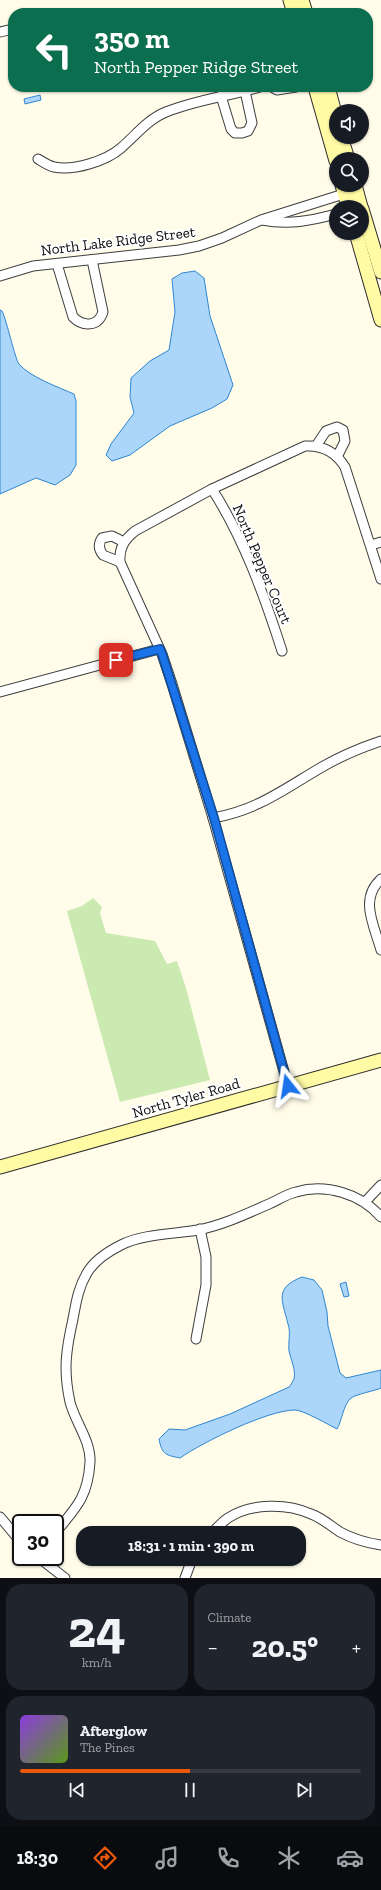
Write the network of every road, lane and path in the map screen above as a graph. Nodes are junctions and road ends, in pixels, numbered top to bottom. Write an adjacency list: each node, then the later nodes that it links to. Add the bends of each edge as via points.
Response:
1 (240, 92): 5 (street)
2 (245, 92): 5 (street, via 252,123 248,131 242,133 236,133 231,129)
3 (316, 92): 7 (main road)
4 (329, 92): 6 (main road)
5 (221, 96): 8 (street, via 164,112 146,124 109,157 73,166 55,167)
6 (333, 104)
7 (333, 152)
8 (38, 159)
9 (340, 192): 11 (street, North Lake Ridge Street)
10 (329, 216): 11 (street, via 300,222)
11 (261, 220): 14 (street, North Lake Ridge Street, via 199,246)
12 (369, 238): 16 (main road)
13 (358, 240): 18 (main road)
14 (92, 260): 15 (street, North Lake Ridge Street); 15 (street, via 103,312 101,318 87,325 78,323 73,317)
15 (57, 264): 17 (street, North Lake Ridge Street, via 33,266)
16 (381, 272)
17 (0, 276)
18 (381, 320)
19 (316, 446): 20 (street); 20 (street, via 326,431 337,427 343,430 345,441); 21 (street, via 305,446)
20 (337, 456): 24 (street, via 350,477)
21 (212, 489): 22 (street, via 135,531); 29 (street, North Pepper Court, via 227,512 244,548)
22 (124, 542): 26 (street, via 120,549); 26 (street, via 112,536 100,541 99,548 103,555)
23 (381, 542): 24 (street)
24 (371, 545): 25 (street)
25 (378, 558): 27 (street)
26 (120, 562): 28 (street)
27 (381, 579)
28 (160, 649): 30 (street); 32 (street)
29 (282, 651)
30 (0, 692)
31 (381, 741): 32 (street, via 344,755 264,803 233,815)
32 (214, 818): 36 (street)
33 (381, 879): 34 (street, via 373,886 369,908)
34 (381, 950)
35 (381, 1060): 36 (main road, North Tyler Road)
36 (288, 1086): 37 (main road, North Tyler Road)
37 (0, 1167)
38 (381, 1184): 39 (street)
39 (365, 1202): 40 (street); 41 (street, via 349,1194 327,1189 309,1189 296,1192 232,1220)
40 (381, 1217)
41 (200, 1229): 42 (street, via 206,1257 206,1285); 44 (street, via 122,1244 102,1257 88,1272 78,1290 66,1355 65,1377 71,1404 90,1460 88,1482 80,1504)
42 (196, 1339)
43 (0, 1517): 46 (street)
44 (64, 1523)
45 (219, 1526): 47 (street, via 228,1518 249,1509 269,1506 290,1508 311,1514 368,1543)
46 (12, 1531)
47 (381, 1545)
48 (50, 1566): 50 (street)
49 (189, 1566): 51 (street)
50 (65, 1578)
51 (185, 1578)

